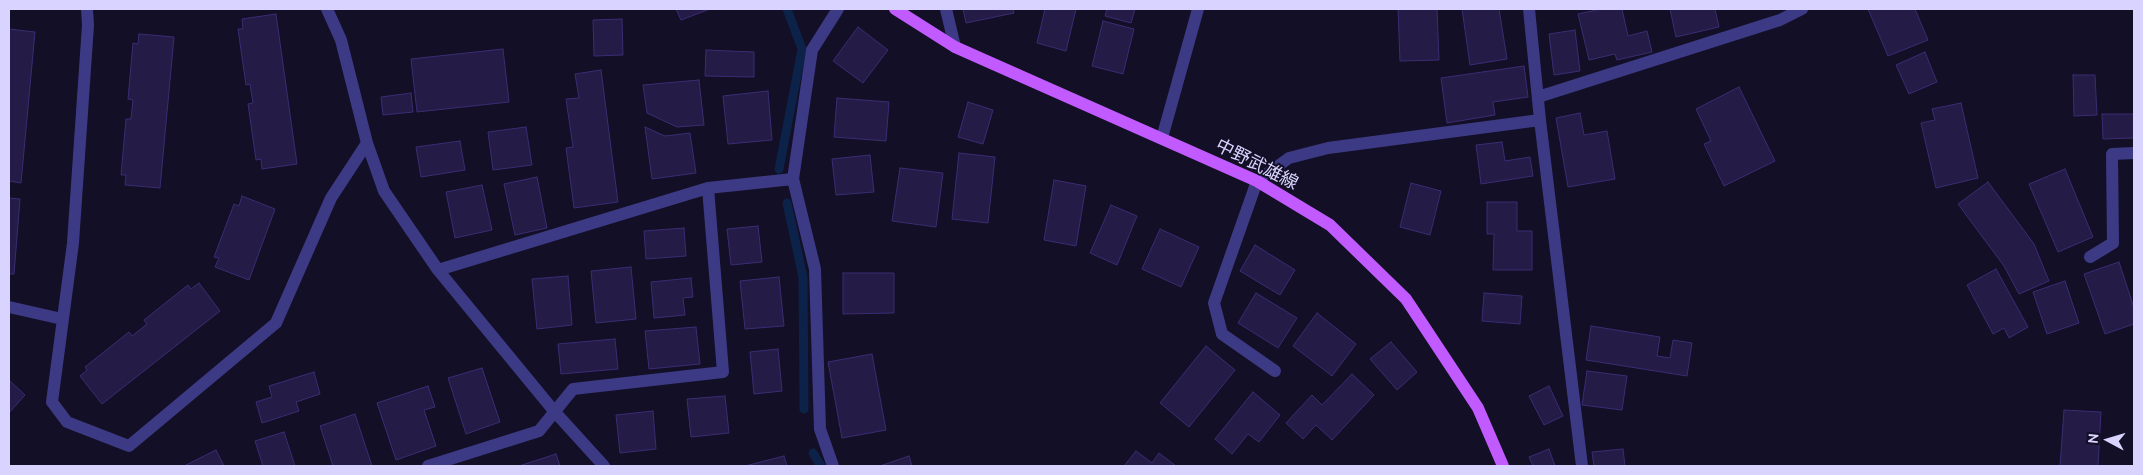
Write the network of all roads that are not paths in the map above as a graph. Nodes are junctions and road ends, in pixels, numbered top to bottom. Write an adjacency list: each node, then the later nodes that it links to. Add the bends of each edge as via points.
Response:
1 (87, 9): 21 (street, via 73,243)
2 (327, 9): 13 (street, via 341,40)
3 (838, 9): 15 (street, via 812,50)
4 (895, 9): 9 (main road, 中野武雄線)
5 (946, 9): 9 (street)
6 (1198, 9): 12 (street)
7 (1529, 9): 10 (street)
8 (1802, 9): 10 (street, via 1780,20)
9 (955, 47): 12 (main road, 中野武雄線)
10 (1538, 97): 11 (street)
11 (1540, 120): 16 (street, via 1328,148 1289,158); 28 (street)
12 (1162, 138): 16 (main road, 中野武雄線)
13 (368, 143): 19 (street, via 384,190); 21 (street, via 331,198 276,323 129,446 67,422 52,402)
14 (2134, 153): 18 (street, via 2112,154 2113,243)
15 (793, 179): 17 (street); 26 (street, via 815,270 820,429)
16 (1257, 181): 22 (street, via 1214,303 1222,334); 27 (main road, 中野武雄線, via 1330,225 1406,299 1478,408)
17 (708, 188): 19 (street); 23 (street, via 723,372 574,389)
18 (2090, 257)
19 (438, 270): 23 (street)
20 (9, 307): 21 (street)
21 (62, 319)
22 (1275, 371)
23 (554, 411): 24 (street, via 539,431); 25 (street)
24 (428, 466)
25 (604, 466)
26 (833, 466)
27 (1503, 466)
28 (1582, 466)

